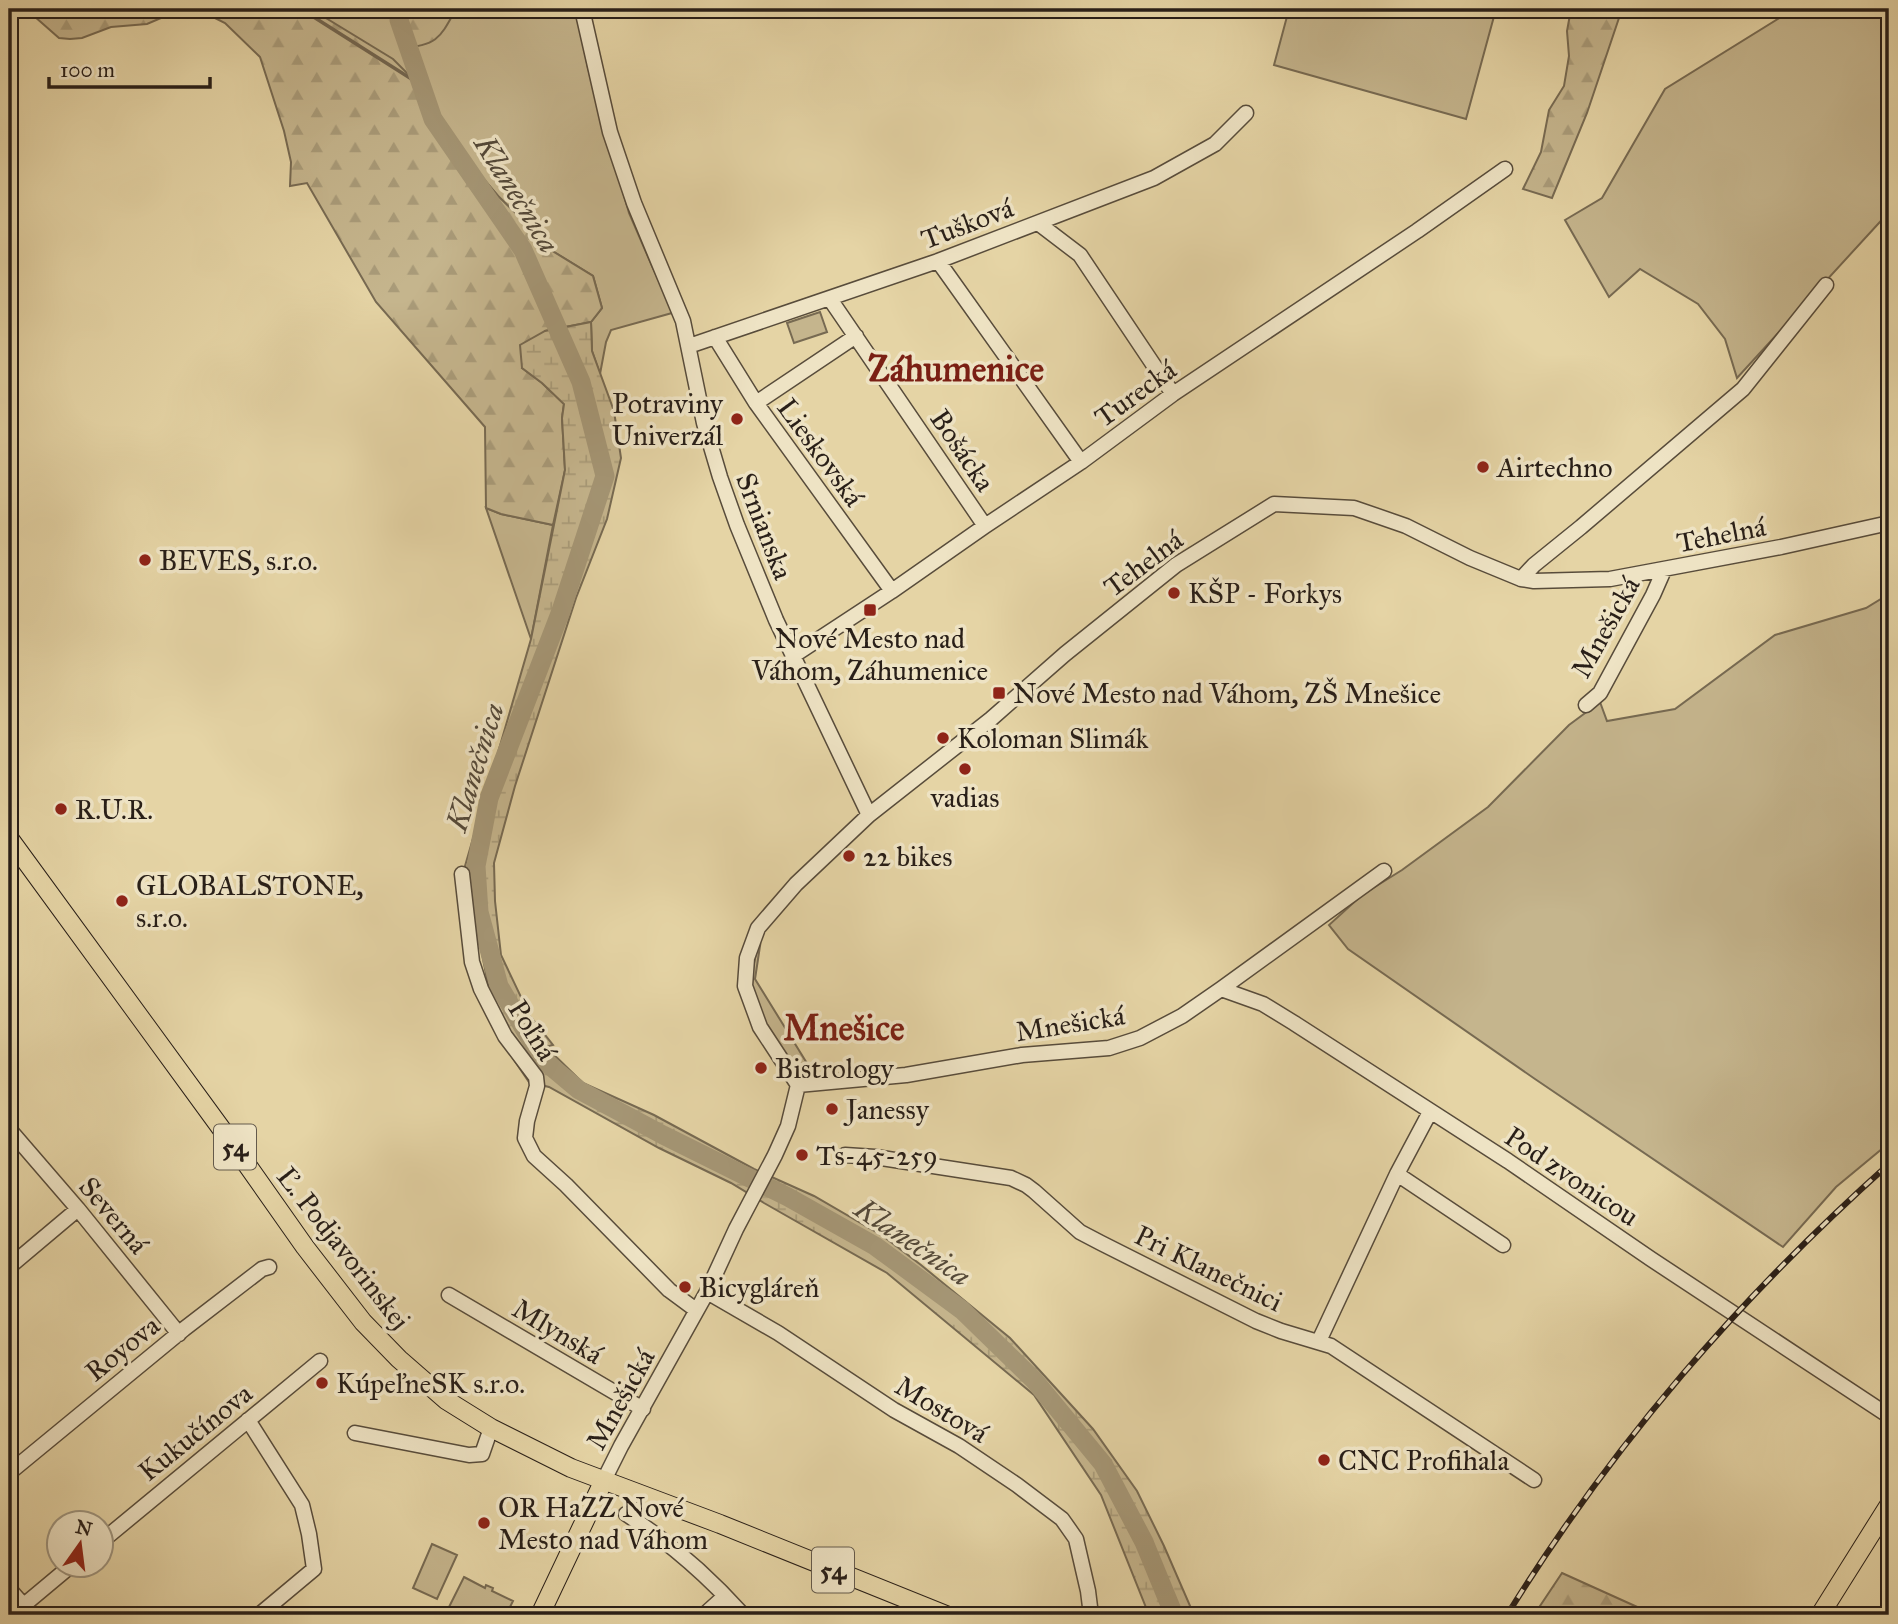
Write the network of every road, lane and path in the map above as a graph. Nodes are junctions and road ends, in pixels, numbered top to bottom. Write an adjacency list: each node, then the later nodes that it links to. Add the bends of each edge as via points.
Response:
1 (582, 9): 10 (street, Srnianska, via 610,132 634,204 679,308)
2 (1246, 113): 4 (street, Tušková, via 1215,144 1154,178)
3 (1505, 169): 11 (street, Turecká)
4 (1038, 223): 5 (street, Tušková); 11 (street, via 1080,255)
5 (938, 261): 7 (street, Tušková); 13 (street)
6 (1826, 285): 17 (street, via 1743,389)
7 (831, 299): 8 (street, Bošácka); 9 (street, Tušková)
8 (856, 336): 12 (street); 15 (street, Bošácka)
9 (715, 337): 10 (street, Tušková); 12 (street, Lieskovská)
10 (689, 346): 19 (street, Srnianska, via 720,477)
11 (1172, 394): 13 (street, Turecká)
12 (756, 403): 18 (street, Lieskovská)
13 (1081, 462): 15 (street, Turecká)
14 (1889, 523): 16 (street, Tehelná)
15 (985, 526): 18 (street, Turecká)
16 (1664, 570): 17 (street, Tehelná, via 1610,579); 20 (street, Mnešická, via 1600,693)
17 (1521, 579): 21 (street, Tehelná, via 1406,526 1354,508 1274,503 1176,565)
18 (892, 592): 19 (street, Turecká)
19 (793, 656): 21 (street, Srnianska)
20 (1586, 705)
21 (869, 815): 26 (street, Tehelná, via 758,928 747,958 745,986 760,1027)
22 (9, 838): 44 (main road, Ľ. Podjavorinskej / 54, via 363,1322 446,1400)
23 (1384, 871): 25 (street, Mnešická)
24 (462, 874): 37 (street, Poľná, via 472,962 481,989 505,1036 536,1077 525,1138 534,1156 669,1290)
25 (1221, 989): 26 (street, Mnešická, via 1182,1016 1109,1048); 27 (street, Pod zvonicou, via 1263,1004)
26 (798, 1085): 35 (street, Mnešická, via 788,1126)
27 (1430, 1112): 30 (street); 42 (street, Pod zvonicou)
28 (9, 1129): 31 (street, Severná)
29 (845, 1155): 39 (street, Pri Klanečnici, via 1020,1181 1080,1232 1256,1321)
30 (1397, 1174): 32 (street); 39 (street)
31 (78, 1209): 33 (street); 38 (street, Severná)
32 (1503, 1245)
33 (9, 1267)
34 (269, 1267): 38 (street, Royova)
35 (706, 1292): 37 (street, Mnešická); 61 (street, Mostová, via 959,1446 1062,1519 1076,1539)
36 (449, 1295): 41 (street, Mlynská)
37 (696, 1310): 41 (street, Mnešická)
38 (179, 1334): 46 (street, Royova)
39 (1319, 1341): 48 (street, Pri Klanečnici)
40 (320, 1361): 43 (street, Kukučínova)
41 (643, 1409): 47 (street, Mnešická)
42 (1889, 1416)
43 (248, 1420): 51 (street, Kukučínova); 56 (street, via 302,1505 314,1569)
44 (491, 1428): 45 (street, via 482,1454 469,1455); 47 (main road, Ľ. Podjavorinskej / 54)
45 (355, 1433)
46 (9, 1473)
47 (604, 1480): 57 (main road); 60 (main road, 54)
48 (1534, 1480)
49 (1889, 1505): 62 (main road)
50 (626, 1514): 54 (street, via 651,1530)
51 (116, 1529)
52 (58, 1578): 55 (street)
53 (9, 1589): 55 (street)
54 (725, 1596): 58 (street); 59 (street)
55 (22, 1612)
56 (259, 1615)
57 (540, 1615)
58 (704, 1615)
59 (743, 1615)
60 (946, 1615)
61 (1091, 1615)
62 (1820, 1615)

